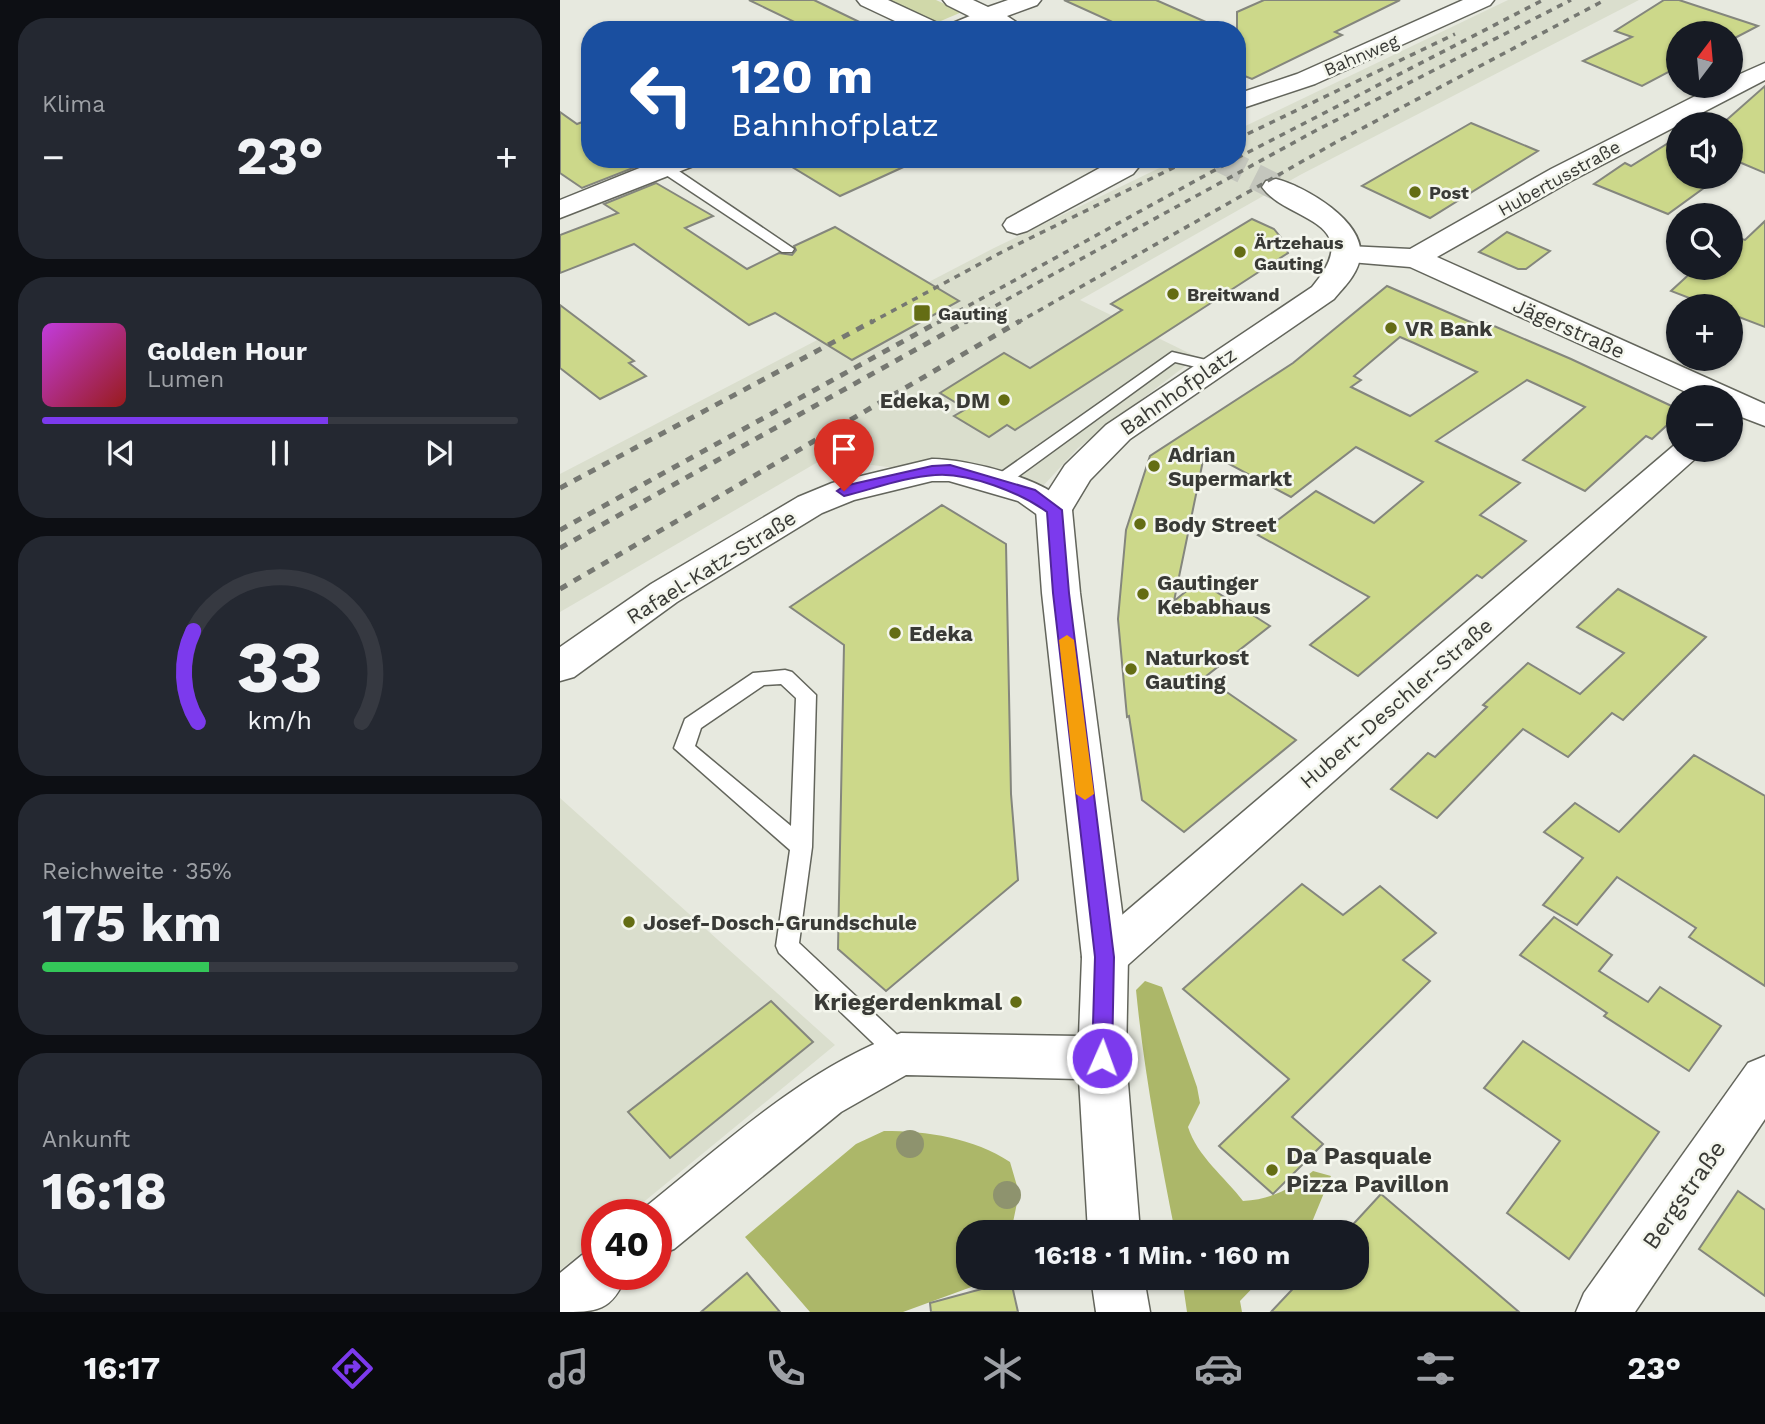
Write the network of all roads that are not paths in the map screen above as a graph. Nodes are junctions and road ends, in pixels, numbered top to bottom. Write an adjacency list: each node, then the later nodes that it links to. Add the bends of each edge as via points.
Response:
1 (869, 0): 6 (street)
2 (955, 0): 5 (street)
3 (1029, 0): 5 (street)
4 (1482, 0): 10 (street, Bahnweg, via 1306,79)
5 (987, 16): 7 (street); 8 (street)
6 (914, 21)
7 (976, 21)
8 (997, 21)
9 (1764, 72): 19 (street, Hubertusstraße, via 1561,175)
10 (1246, 99)
11 (665, 168): 15 (street)
12 (680, 168): 17 (lane)
13 (1123, 168): 16 (street)
14 (1276, 187): 18 (street, via 1321,214 1344,236)
15 (561, 208)
16 (1017, 225)
17 (787, 249)
18 (1348, 255): 19 (street); 21 (street, Bahnhofplatz, via 1342,275 1323,293)
19 (1415, 258): 20 (street, Jägerstraße)
20 (1666, 363)
21 (1213, 366): 25 (lane, via 1172,357); 26 (street, Bahnhofplatz, via 1108,440 1077,473)
22 (1682, 371): 23 (street, Jägerstraße)
23 (1704, 385)
24 (1674, 462): 29 (street, Hubert-Deschler-Straße)
25 (999, 482): 26 (street, via 1030,493); 27 (street, Rafael-Katz-Straße, via 950,470 844,491 810,505 664,593)
26 (1054, 510): 29 (street)
27 (560, 667)
28 (801, 847): 28 (lane, via 806,695 785,677 760,678 692,724 684,748); 30 (lane, via 787,946)
29 (1105, 957): 31 (street)
30 (901, 1054): 31 (street); 33 (street, via 824,1096)
31 (1102, 1058): 34 (street)
32 (1765, 1078): 37 (street, Bergstraße)
33 (672, 1218)
34 (1113, 1220)
35 (1120, 1290): 36 (street)
36 (1123, 1312)
37 (1603, 1312)

